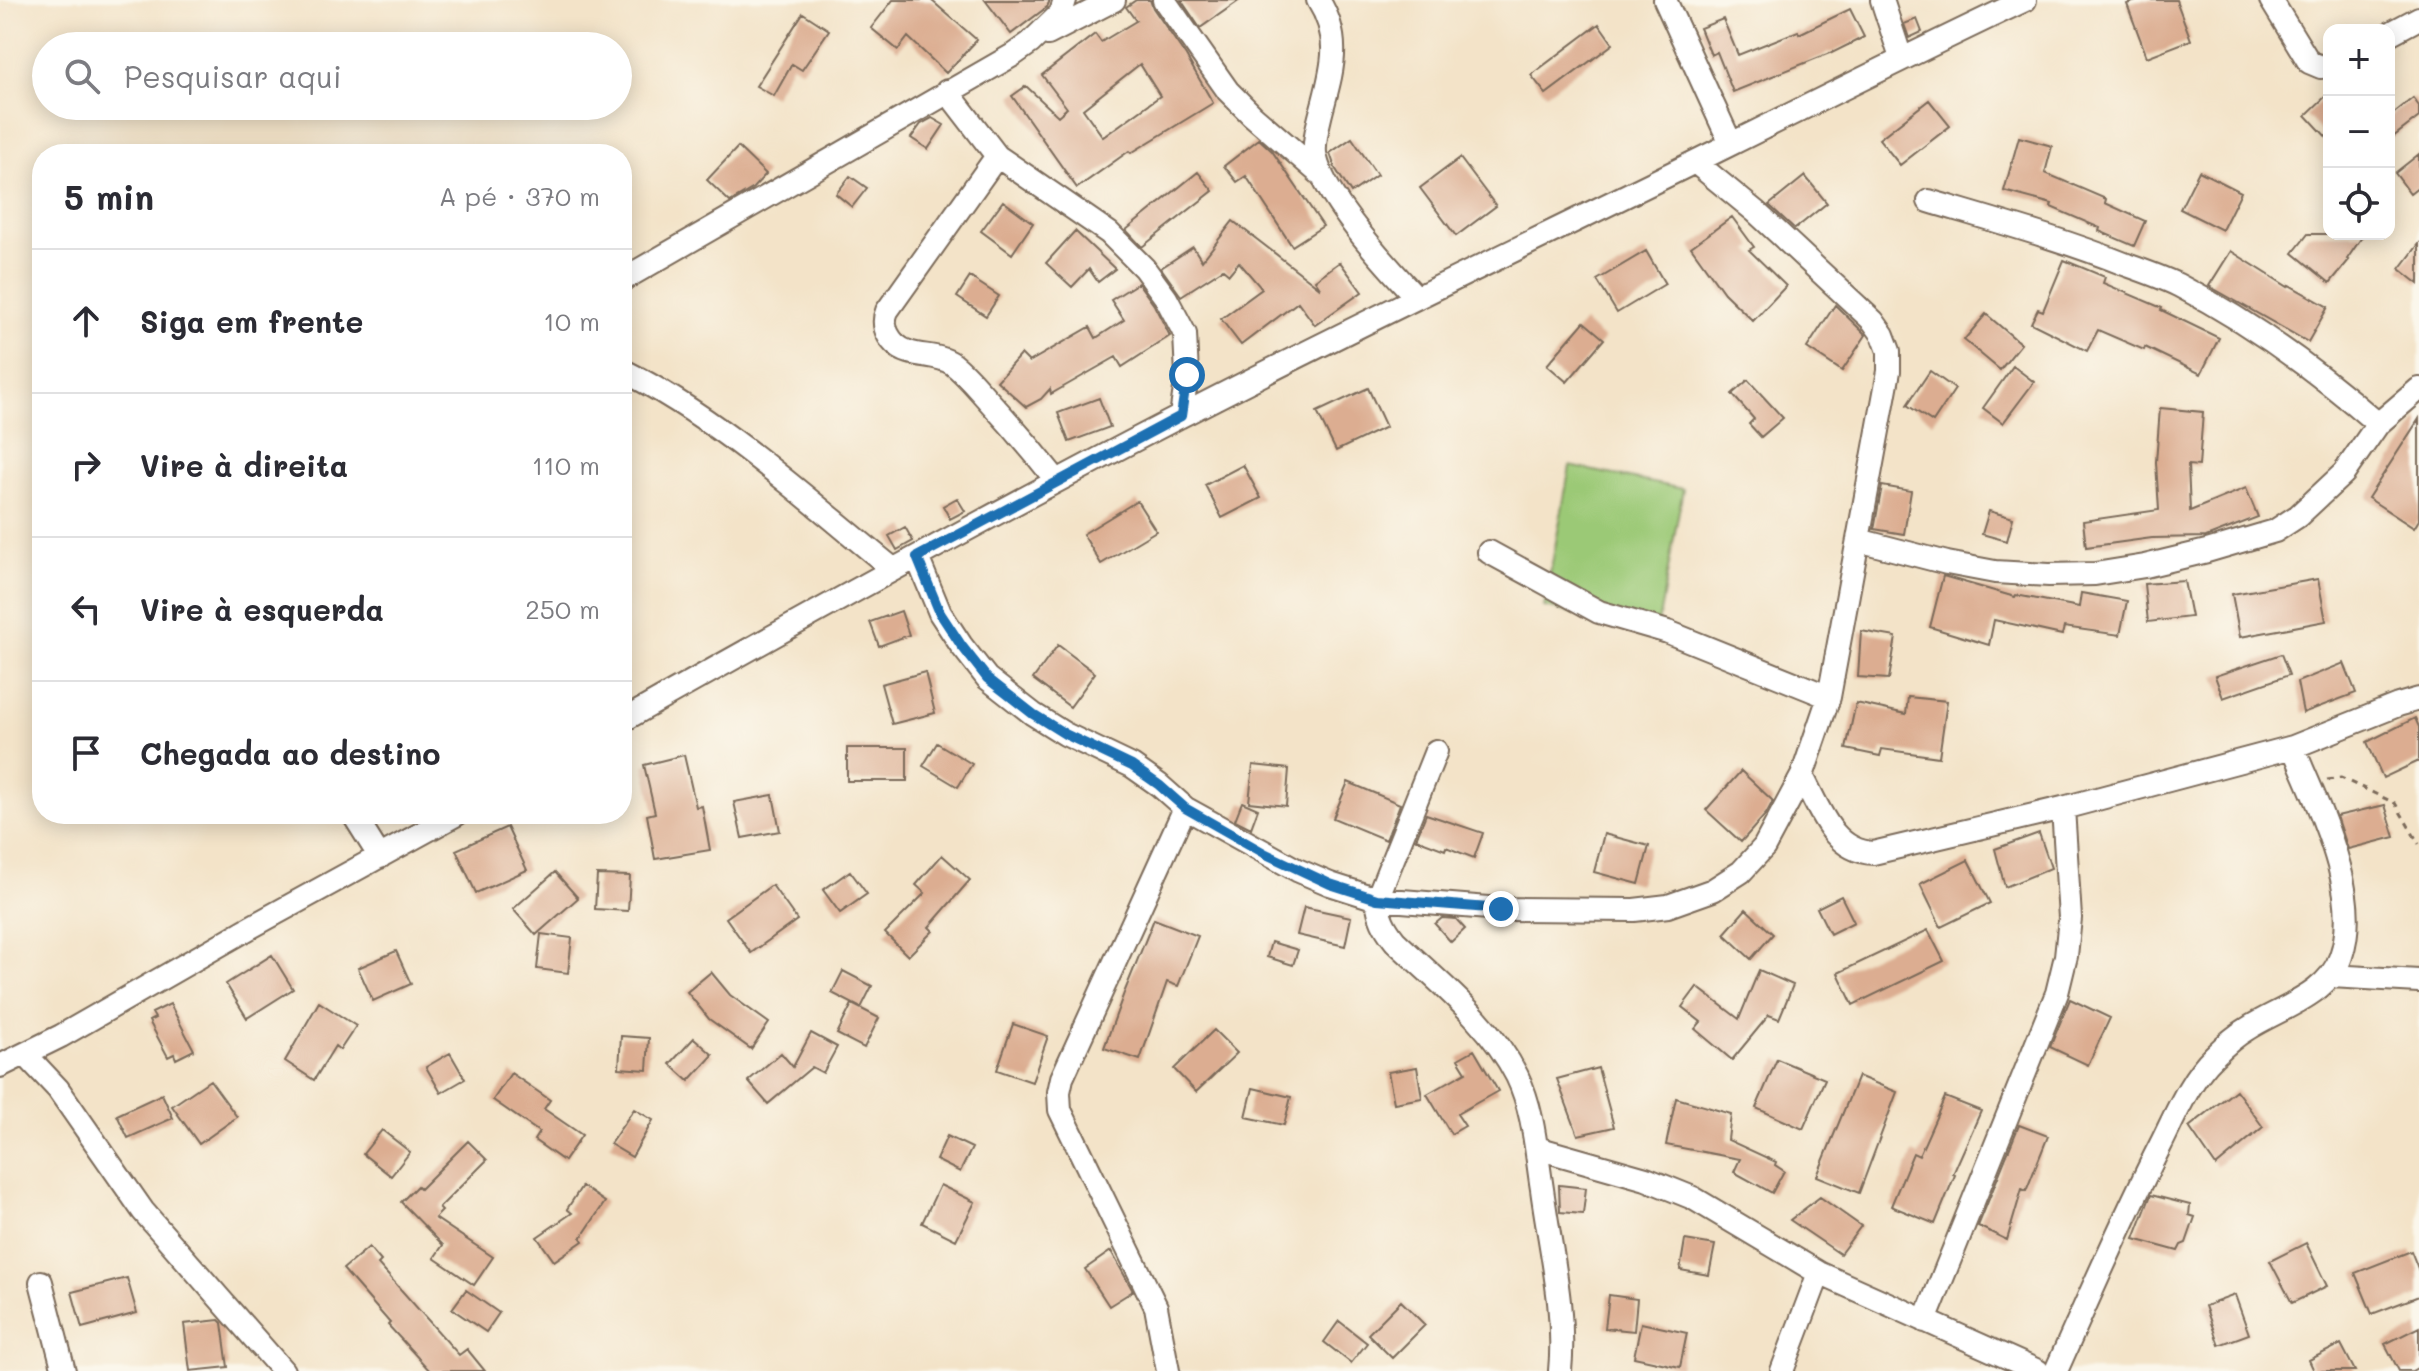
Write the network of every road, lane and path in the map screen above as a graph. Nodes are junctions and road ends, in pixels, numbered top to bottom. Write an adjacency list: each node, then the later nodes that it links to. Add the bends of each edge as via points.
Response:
1 (1065, 0): 11 (street, via 1061,13)
2 (1114, 0): 11 (street)
3 (1164, 0): 18 (street, via 1228,91)
4 (1318, 0): 18 (street, via 1335,42 1315,138)
5 (1665, 0): 15 (street)
6 (1882, 0): 12 (street)
7 (2025, 0): 12 (street)
8 (2271, 0): 13 (street, via 2309,62)
9 (2419, 18): 10 (street)
10 (2395, 31)
11 (1030, 43): 14 (street)
12 (1901, 58): 15 (street)
13 (2323, 66)
14 (947, 91): 16 (street); 20 (street)
15 (1731, 144): 17 (street)
16 (997, 156): 24 (street, via 1109,233 1166,298 1185,334); 26 (street, via 887,311 885,329 901,349 941,356 955,365)
17 (1695, 162): 21 (street); 27 (street, via 1756,212 1883,335 1889,371)
18 (1319, 173): 21 (street, via 1364,238)
19 (1929, 201): 25 (street, via 2095,252 2175,284 2284,349)
20 (632, 274)
21 (1416, 297): 24 (street)
22 (632, 376): 30 (street, via 744,449)
23 (2419, 389): 25 (street)
24 (1181, 416): 26 (street)
25 (2378, 424): 27 (street, via 2344,473 2275,531 2145,566 2095,574 1995,572)
26 (1057, 481): 29 (street)
27 (1858, 540): 31 (street)
28 (1489, 552): 31 (street, via 1599,612 1668,632)
29 (917, 557): 30 (street); 38 (street, via 940,613 987,678 1065,734 1132,766)
30 (893, 569): 33 (street)
31 (1829, 697): 36 (street)
32 (2419, 699): 34 (street)
33 (632, 715)
34 (2293, 747): 37 (street); 39 (street)
35 (1436, 751): 44 (street)
36 (1802, 776): 39 (street, via 1833,833 1858,852 1873,853); 44 (street, via 1764,847 1741,872 1713,890 1668,906 1501,909)
37 (2307, 781): 42 (path, via 2341,778 2395,803); 45 (street, via 2346,894 2348,931)
38 (1185, 808): 44 (street, via 1297,870); 55 (street, via 1059,1092 1073,1142 1156,1307)
39 (2063, 808): 52 (street, via 2070,918 2057,993)
40 (359, 824): 43 (street)
41 (439, 824): 43 (street)
42 (2419, 844)
43 (380, 857): 47 (street)
44 (1377, 899): 49 (street, via 1384,927 1486,1031 1517,1076)
45 (2331, 976): 46 (street); 59 (street, via 2313,992 2246,1029 2206,1063 2138,1190)
46 (2419, 981)
47 (26, 1055): 48 (street); 54 (street, via 58,1089 143,1211)
48 (0, 1066)
49 (1537, 1148): 50 (street, via 1693,1198); 56 (street, via 1556,1272)
50 (1819, 1273): 52 (street); 57 (street)
51 (41, 1282): 53 (street)
52 (1925, 1321): 58 (street)
53 (64, 1371)
54 (283, 1371)
55 (1168, 1371)
56 (1560, 1371)
57 (1782, 1371)
58 (2038, 1371)
59 (2056, 1371)

